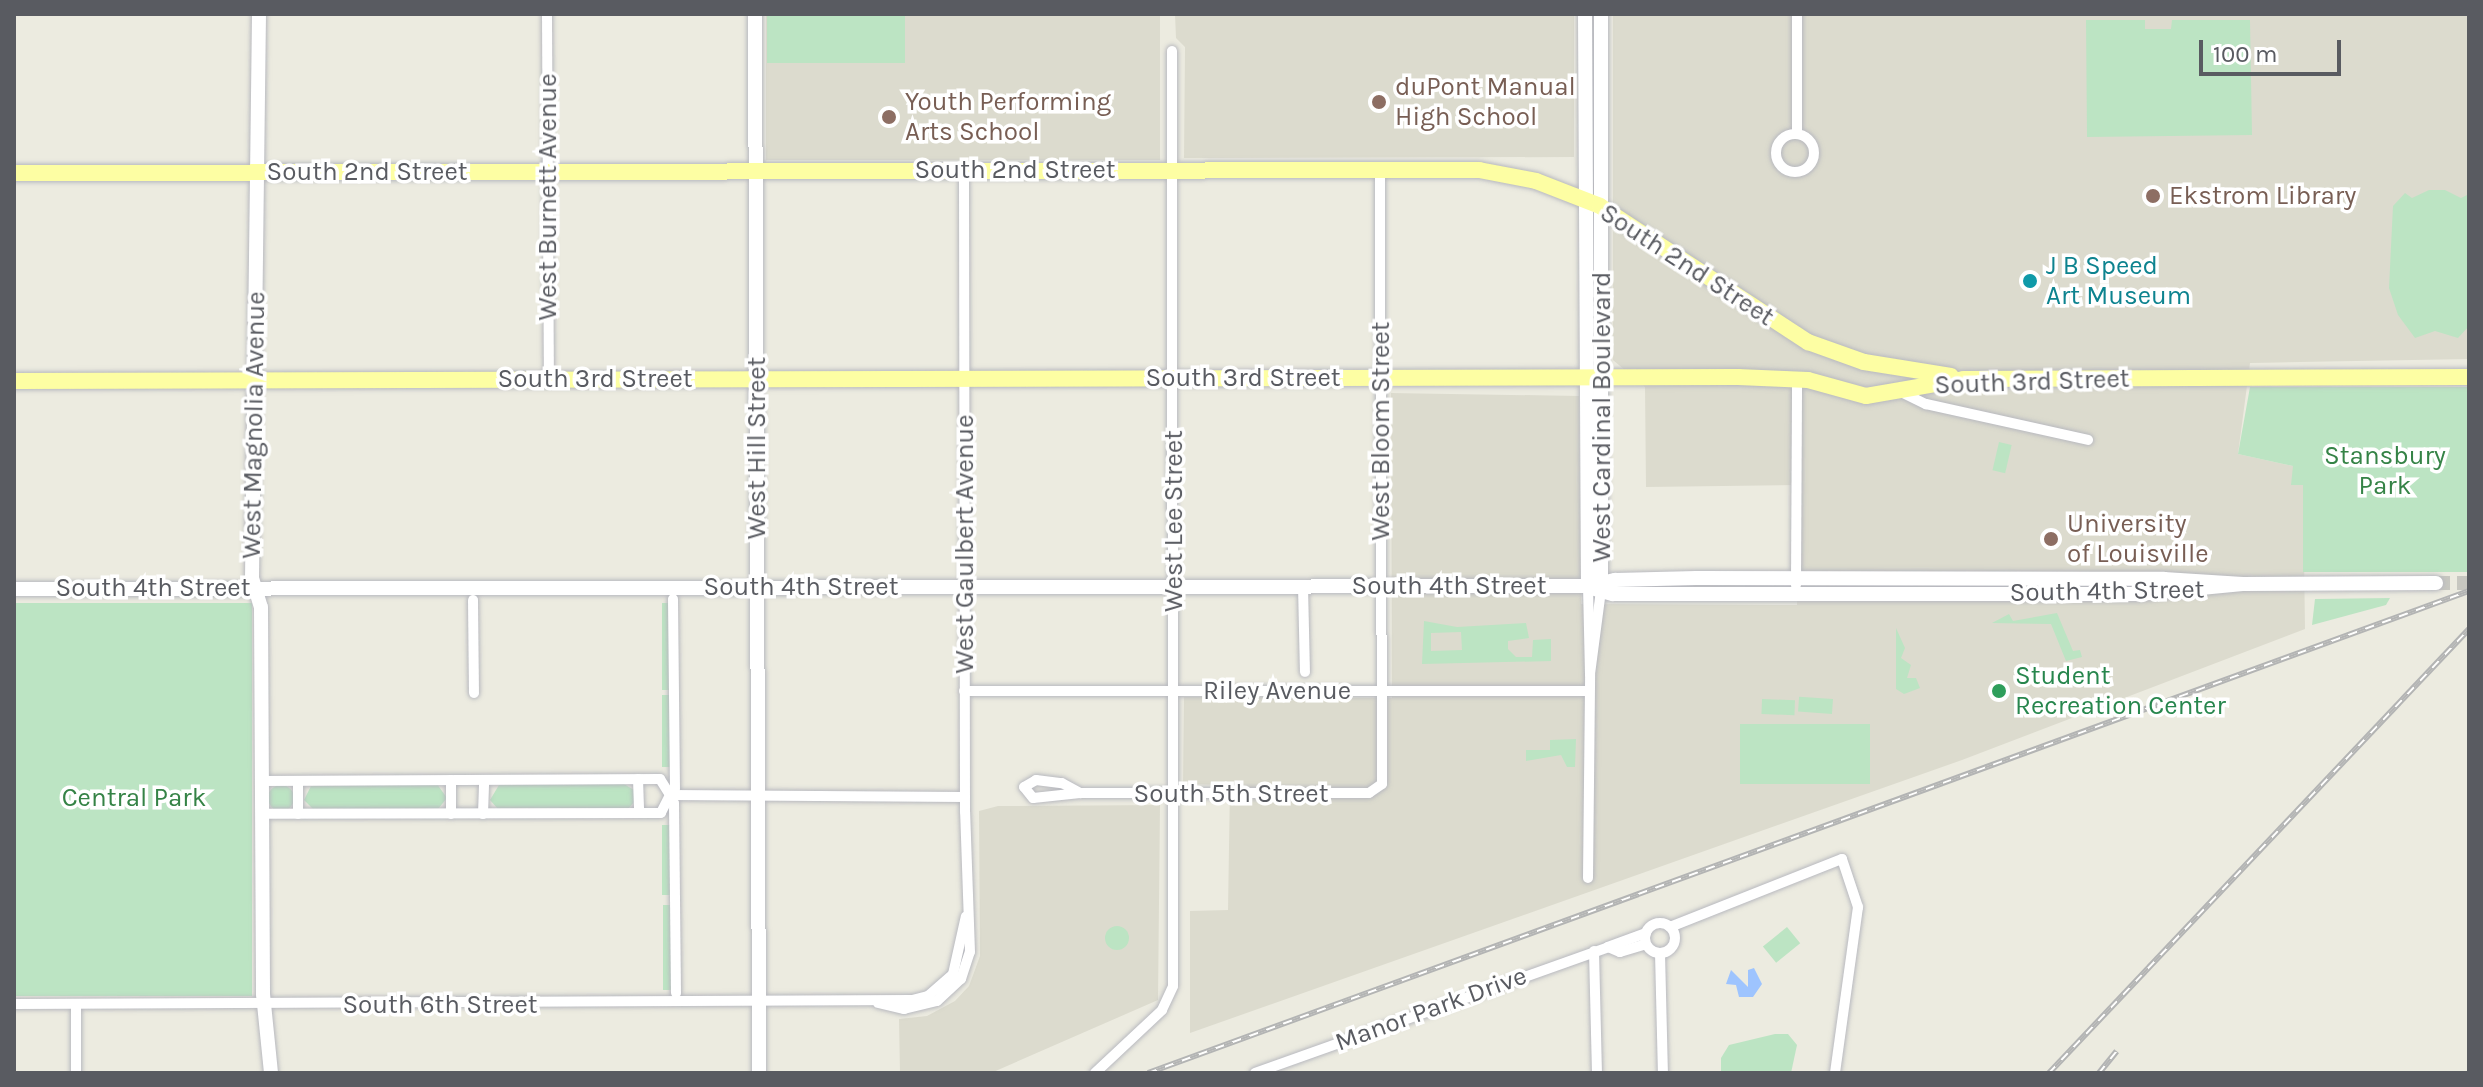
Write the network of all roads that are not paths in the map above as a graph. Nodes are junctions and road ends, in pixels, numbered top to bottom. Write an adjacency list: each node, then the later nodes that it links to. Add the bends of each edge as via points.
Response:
1 (259, 14): 14 (main road, West Magnolia Avenue)
2 (547, 14): 11 (street, West Burnett Avenue)
3 (755, 14): 12 (main road, West Hill Street)
4 (1585, 14): 16 (main road, West Cardinal Boulevard)
5 (1601, 14): 16 (main road, West Cardinal Boulevard)
6 (1797, 14): 8 (street)
7 (1172, 51): 9 (street, West Lee Street)
8 (1797, 134)
9 (1172, 170): 10 (main road, South 2nd Street); 13 (main road, South 2nd Street); 22 (street, West Lee Street)
10 (1380, 170): 16 (main road, South 2nd Street, via 1479,170 1536,181); 18 (street, West Bloom Street)
11 (548, 171): 12 (main road, South 2nd Street); 14 (main road, South 2nd Street); 23 (street, West Burnett Avenue)
12 (756, 171): 13 (main road, South 2nd Street); 27 (main road, West Hill Street)
13 (964, 171): 21 (street, West Gaulbert Avenue)
14 (258, 172): 15 (main road, South 2nd Street); 26 (main road, West Magnolia Avenue)
15 (14, 173)
16 (1593, 203): 17 (main road, South 2nd Street, via 1776,324 1842,355); 19 (main road, West Cardinal Boulevard)
17 (1883, 366): 25 (main road, South 2nd Street); 30 (main road, via 1879,383)
18 (1381, 377): 19 (main road, South 3rd Street); 22 (main road, South 3rd Street); 36 (street, West Bloom Street)
19 (1595, 377): 24 (main road, South 3rd Street); 40 (main road, West Cardinal Boulevard)
20 (2469, 377): 25 (main road, South 3rd Street)
21 (965, 378): 22 (main road, South 3rd Street); 27 (main road, South 3rd Street); 33 (street, West Gaulbert Avenue)
22 (1173, 378): 34 (street, West Lee Street)
23 (549, 379): 26 (main road, South 3rd Street); 27 (main road, South 3rd Street)
24 (1797, 379): 30 (main road, South 3rd Street); 37 (street)
25 (1964, 379): 29 (main road, South 3rd Street)
26 (255, 380): 28 (main road, South 3rd Street); 38 (main road, West Magnolia Avenue)
27 (757, 380): 39 (main road, West Hill Street)
28 (14, 381)
29 (1899, 391): 30 (main road, South 3rd Street); 31 (street, via 1926,404)
30 (1860, 395)
31 (2088, 440)
32 (2436, 583): 37 (main road, South 4th Street, via 2164,579)
33 (966, 586): 34 (main road, South 4th Street); 39 (main road, South 4th Street); 46 (street, West Gaulbert Avenue)
34 (1174, 586): 35 (main road, South 4th Street); 47 (street, West Lee Street)
35 (1303, 586): 36 (main road, South 4th Street); 44 (street)
36 (1382, 586): 40 (main road, South 4th Street); 45 (street, West Bloom Street)
37 (1796, 586): 40 (main road, South 4th Street)
38 (256, 587): 39 (main road, South 4th Street); 41 (main road, South 4th Street); 53 (main road, West Magnolia Avenue, via 261,607)
39 (758, 587): 58 (main road, West Hill Street)
40 (1597, 587): 48 (street, West Cardinal Boulevard)
41 (14, 589)
42 (673, 599): 59 (street)
43 (473, 600): 49 (street)
44 (1305, 672)
45 (1382, 690): 47 (street, Riley Avenue); 48 (street, Riley Avenue); 55 (street, West Bloom Street)
46 (964, 691): 47 (street, Riley Avenue); 60 (street, West Gaulbert Avenue)
47 (1174, 691): 57 (street, West Lee Street)
48 (1589, 691): 66 (street, West Cardinal Boulevard)
49 (474, 693)
50 (638, 779): 52 (street); 59 (street, via 665,782); 61 (street)
51 (451, 780): 52 (street); 54 (street); 64 (street)
52 (484, 780): 65 (street)
53 (262, 781): 54 (street); 62 (main road, West Magnolia Avenue)
54 (298, 782): 63 (street)
55 (1379, 788): 57 (street, South 5th Street, via 1369,793)
56 (1080, 793): 56 (street, South 5th Street, via 1033,798 1024,787 1027,781 1046,781); 57 (street, South 5th Street)
57 (1174, 794): 80 (street, West Lee Street, via 1173,992 1162,1010)
58 (759, 795): 59 (street); 60 (street); 75 (main road, West Hill Street)
59 (673, 796): 61 (street, via 661,813); 71 (street)
60 (965, 797): 72 (street, West Gaulbert Avenue, via 969,959 950,992 917,1008 887,1009)
61 (639, 813): 65 (street)
62 (262, 814): 63 (street); 76 (main road, West Magnolia Avenue)
63 (298, 814): 64 (street)
64 (451, 814): 65 (street)
65 (483, 814)
66 (1588, 878)
67 (1670, 927): 68 (street, Manor Park Drive, via 1659,923); 70 (street, via 1674,944); 84 (street, Manor Park Drive, via 1842,859 1858,907)
68 (1646, 939): 69 (street, Manor Park Drive); 70 (street)
69 (1594, 951): 81 (street, Manor Park Drive); 82 (street)
70 (1660, 953): 83 (street)
71 (676, 993)
72 (872, 1003): 75 (street, South 6th Street)
73 (14, 1004): 74 (street, South 6th Street)
74 (76, 1004): 76 (street, South 6th Street); 77 (street)
75 (759, 1004): 76 (street, South 6th Street); 79 (main road, West Hill Street)
76 (266, 1006): 78 (main road, West Magnolia Avenue)
77 (76, 1073)
78 (271, 1073)
79 (759, 1073)
80 (1095, 1073)
81 (1255, 1073)
82 (1597, 1073)
83 (1663, 1073)
84 (1835, 1073)

